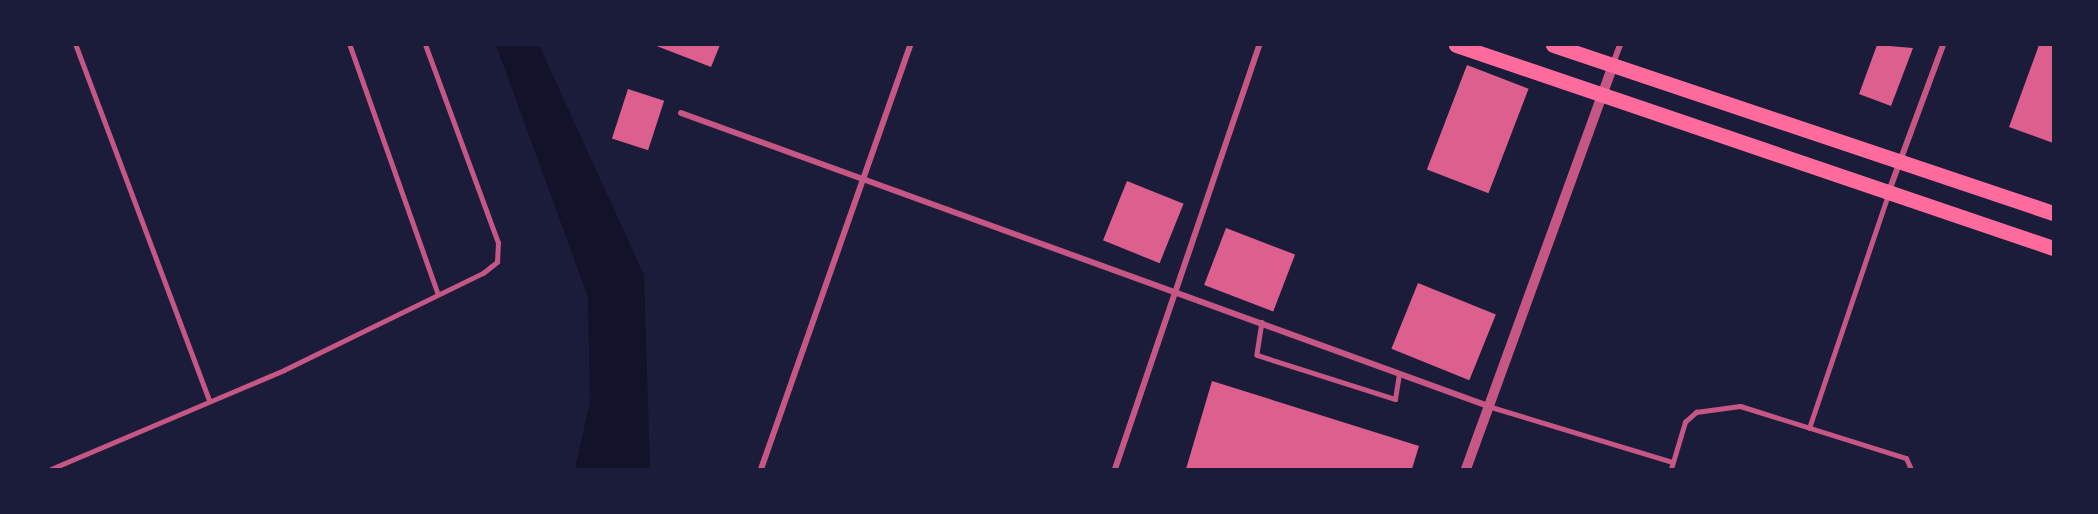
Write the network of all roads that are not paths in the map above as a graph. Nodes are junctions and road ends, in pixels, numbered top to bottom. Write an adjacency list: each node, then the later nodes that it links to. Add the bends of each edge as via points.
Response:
1 (76, 45): 22 (lane)
2 (350, 45): 19 (lane)
3 (425, 45): 19 (lane, via 498,243 497,262 483,273)
4 (910, 45): 14 (street)
5 (1258, 45): 18 (street)
6 (1456, 45): 11 (main road)
7 (1553, 45): 10 (main road)
8 (1620, 45): 10 (street)
9 (1943, 45): 13 (street)
10 (1613, 65): 11 (street); 13 (main road)
11 (1602, 94): 15 (main road); 23 (street)
12 (681, 113): 14 (street)
13 (1899, 162): 15 (street); 16 (main road)
14 (864, 182): 18 (street); 29 (street)
15 (1888, 193): 17 (main road); 25 (street)
16 (2053, 213)
17 (2053, 248)
18 (1177, 291): 20 (street); 30 (street)
19 (438, 293): 22 (lane, via 284,370)
20 (1262, 322): 21 (street); 21 (lane, via 1257,355 1395,399)
21 (1399, 374): 23 (street)
22 (210, 402): 28 (lane)
23 (1488, 406): 26 (lane); 27 (street)
24 (1740, 406): 25 (street); 26 (lane, via 1696,412 1686,422)
25 (1809, 428): 32 (street, via 1906,458)
26 (1672, 462): 31 (lane)
27 (1469, 468)
28 (51, 469)
29 (761, 469)
30 (1115, 469)
31 (1671, 469)
32 (1911, 469)

